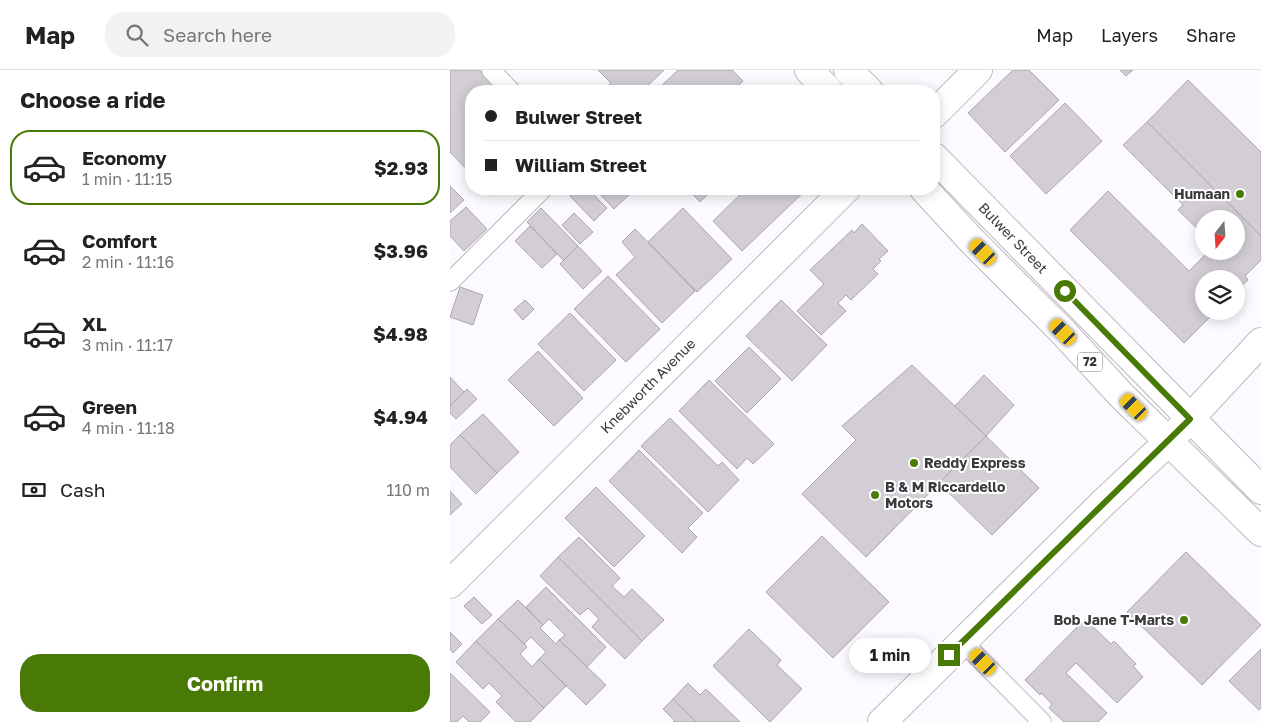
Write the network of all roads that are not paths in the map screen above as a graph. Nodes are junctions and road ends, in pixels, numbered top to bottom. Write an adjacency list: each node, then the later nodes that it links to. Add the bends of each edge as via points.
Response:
1 (491, 70): 5 (lane)
2 (808, 70): 6 (main road)
3 (848, 70): 7 (main road)
4 (978, 70): 8 (main road)
5 (505, 85)
6 (824, 85)
7 (863, 85)
8 (940, 108)
9 (940, 163): 15 (main road, Bulwer Street / 72)
10 (537, 195): 13 (lane)
11 (840, 195): 19 (main road, Knebworth Avenue)
12 (930, 195): 16 (main road, 72)
13 (450, 282)
14 (1261, 342): 15 (main road)
15 (1190, 419): 16 (main road); 17 (main road, Bulwer Street / 72)
16 (1168, 442): 18 (main road, 72); 20 (main road)
17 (1261, 490)
18 (1261, 532)
19 (450, 584)
20 (962, 641): 21 (main road); 22 (lane)
21 (882, 722)
22 (1042, 722)

